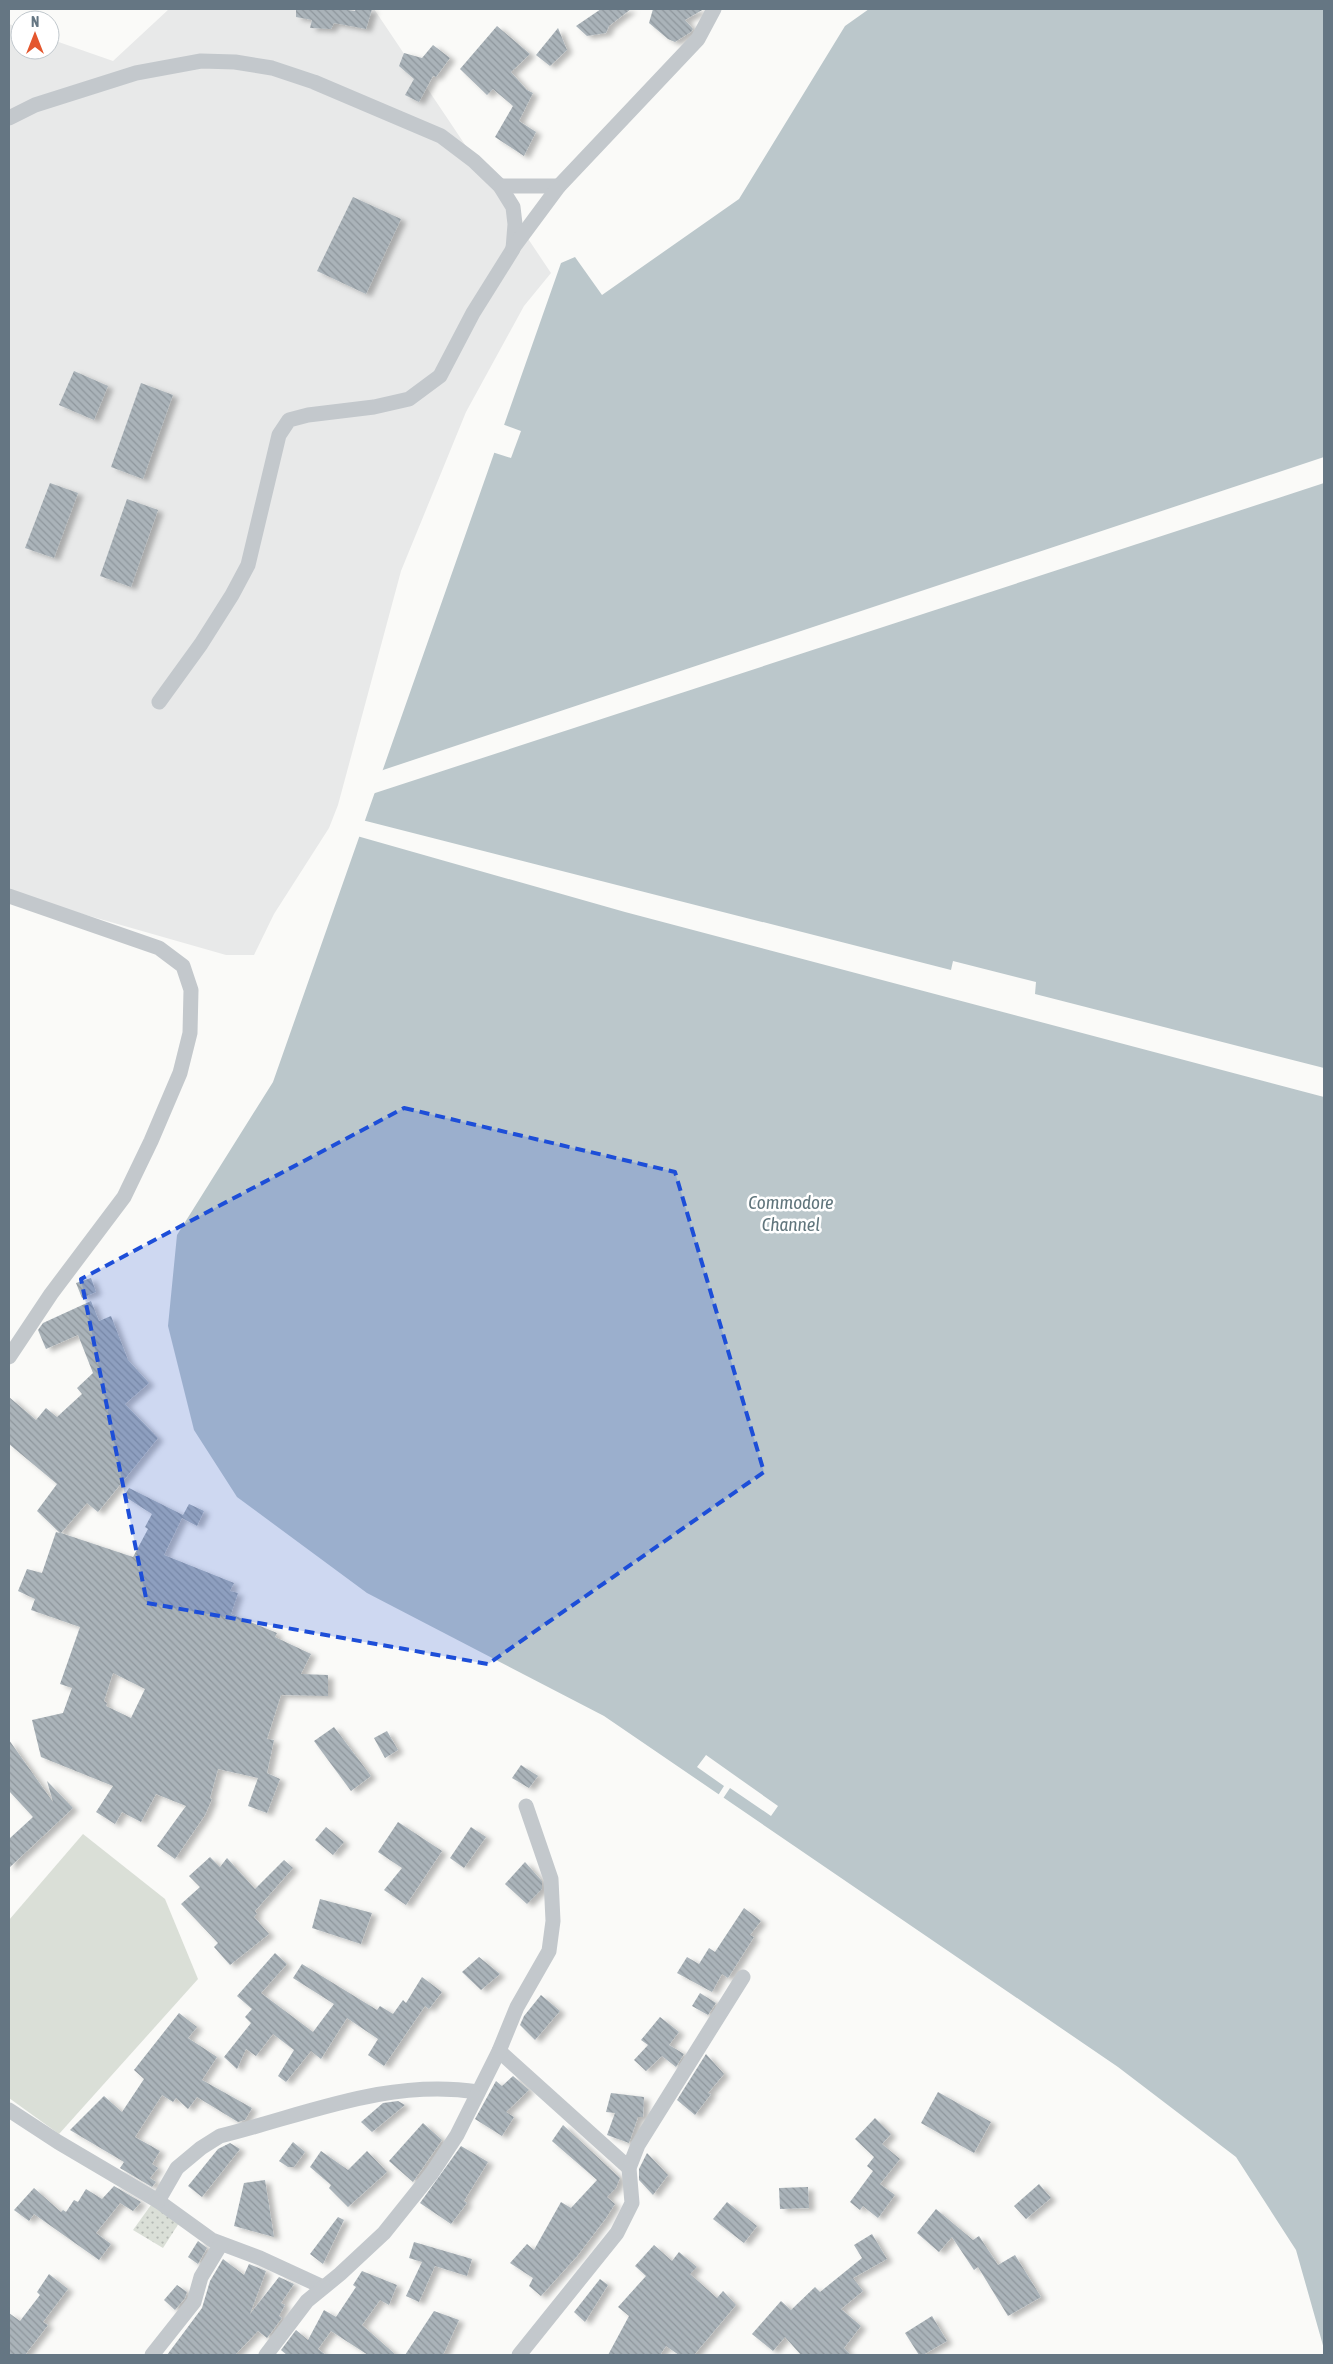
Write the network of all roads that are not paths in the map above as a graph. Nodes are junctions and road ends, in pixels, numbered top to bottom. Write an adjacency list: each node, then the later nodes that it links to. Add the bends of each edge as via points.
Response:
1 (714, 9): 4 (street, via 698,38)
2 (9, 118): 3 (street, via 35,105 136,72 201,61 235,62 272,68 314,82 440,136 474,161)
3 (500, 186): 4 (street); 5 (street, via 513,207)
4 (559, 186): 5 (street)
5 (513, 249): 6 (street, via 473,313 440,376 409,399 290,420 279,435 248,565 206,636)
6 (159, 702)
7 (9, 896): 8 (street, via 159,948 183,966 191,990 190,1033 180,1073 124,1197 50,1294)
8 (9, 1357)
9 (526, 1806): 11 (street, via 551,1879 551,1936 549,1951 517,2007)
10 (743, 1977): 14 (street, via 638,2145)
11 (499, 2051): 12 (street); 14 (street)
12 (478, 2092): 15 (street, via 431,2088 373,2094 220,2136 177,2168); 17 (street, via 457,2135 411,2201 384,2232)
13 (11, 2117): 15 (street)
14 (629, 2168): 20 (street, via 632,2203 617,2233)
15 (158, 2201): 16 (street)
16 (221, 2244): 17 (street); 18 (street, via 201,2277 194,2302)
17 (322, 2287): 19 (street, via 307,2301)
18 (152, 2355)
19 (266, 2355)
20 (519, 2355)

